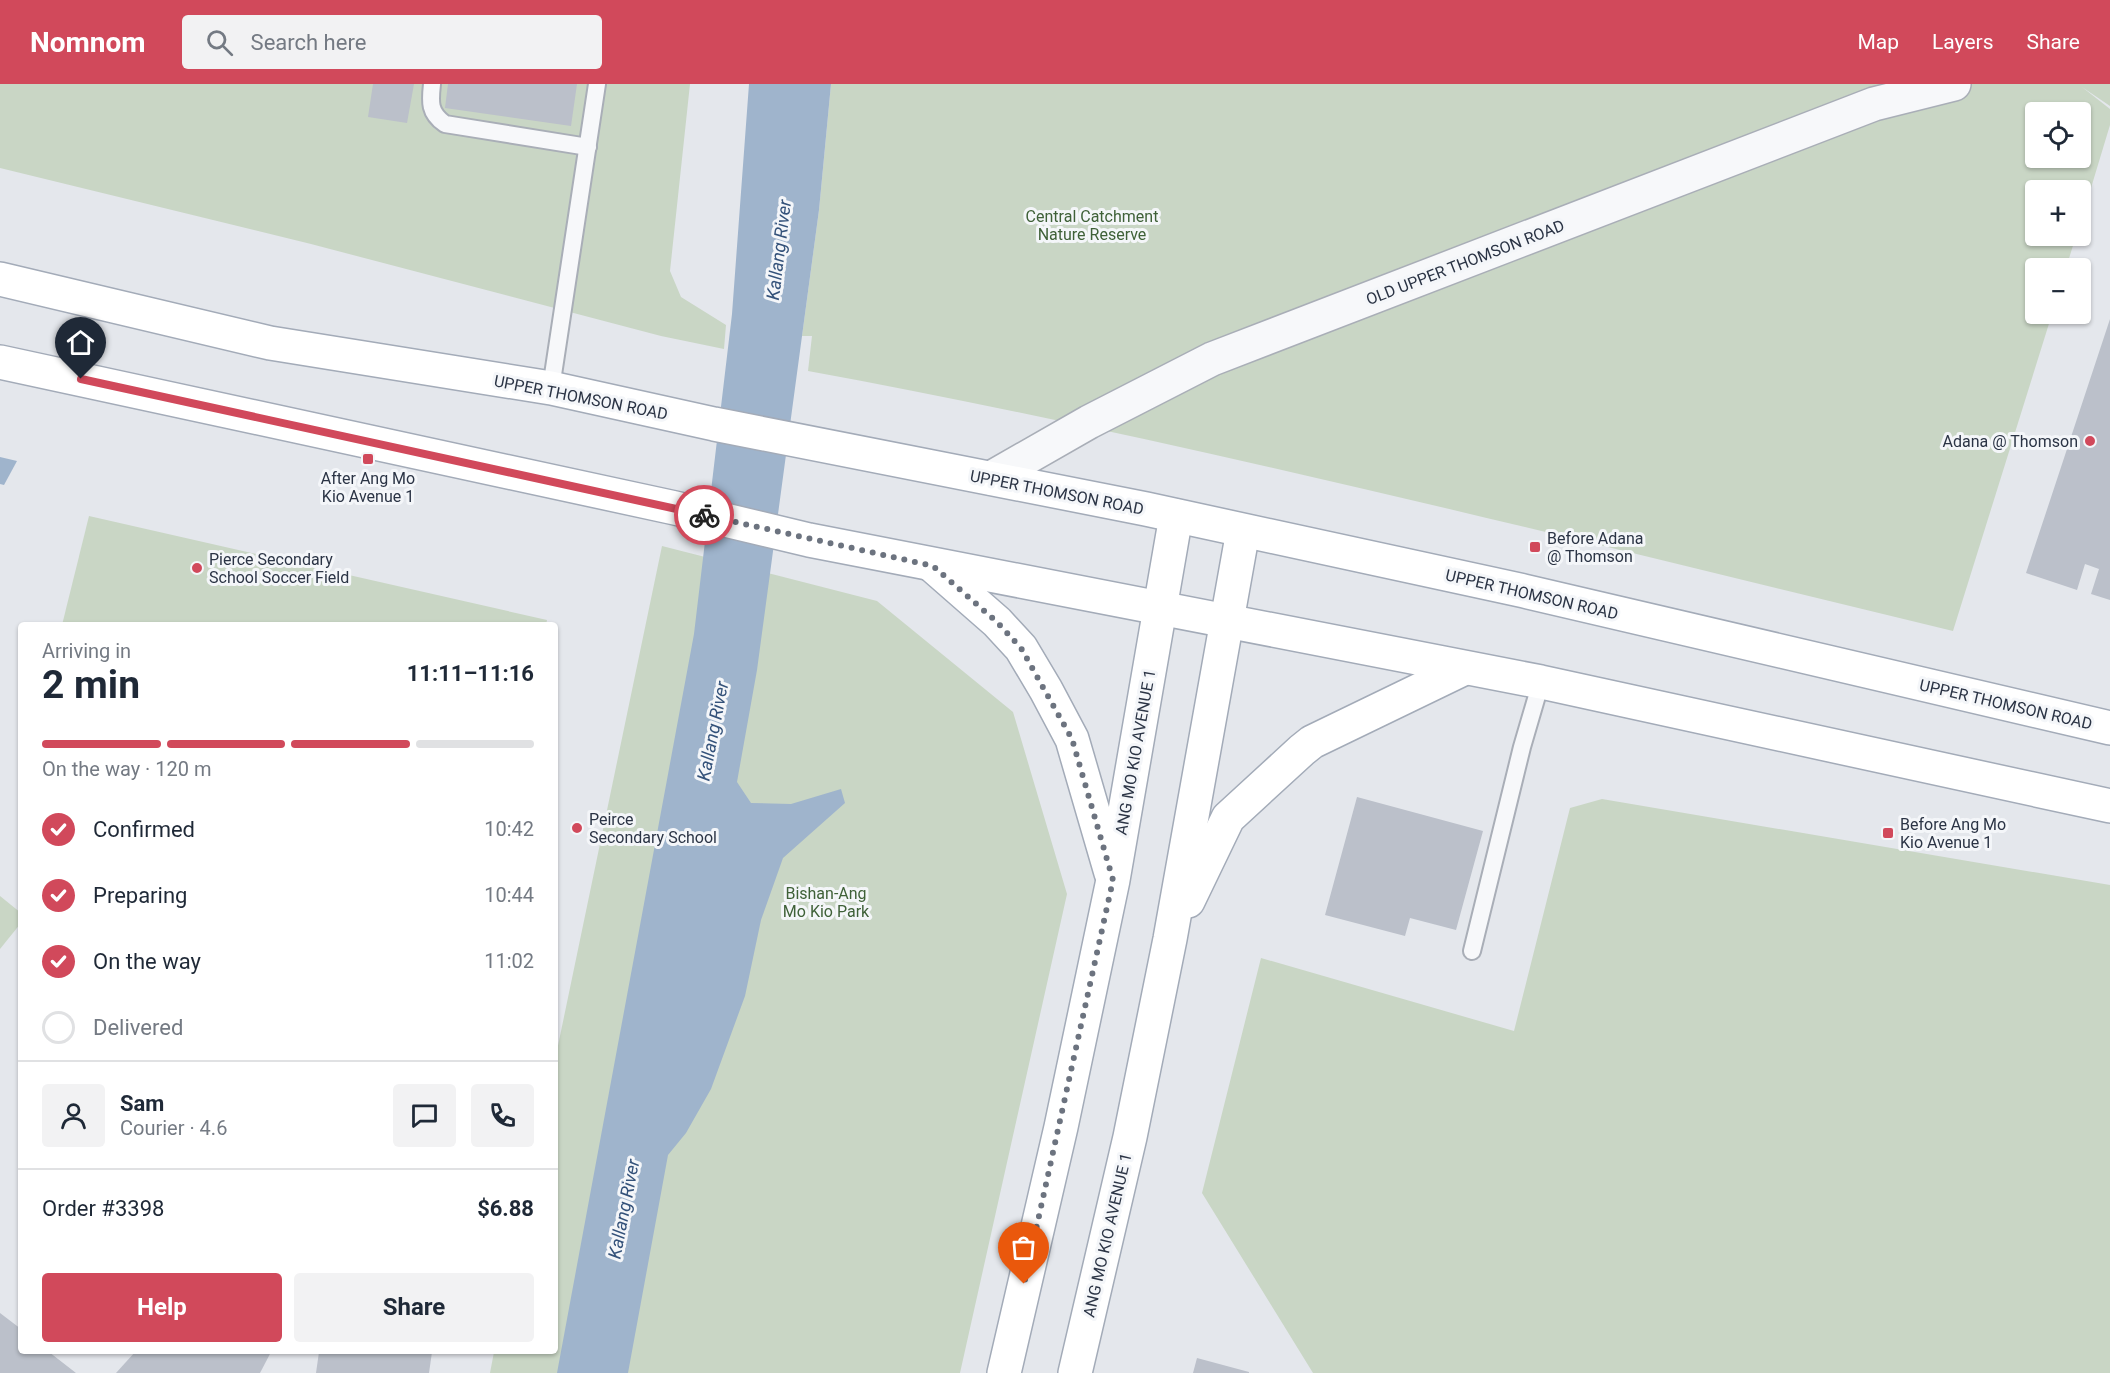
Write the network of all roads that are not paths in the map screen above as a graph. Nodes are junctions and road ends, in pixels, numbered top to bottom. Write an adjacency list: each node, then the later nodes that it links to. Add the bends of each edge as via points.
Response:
1 (432, 84): 4 (lane, via 430,103 434,117 445,124)
2 (597, 84): 4 (lane)
3 (1954, 84): 8 (street, OLD UPPER THOMSON ROAD, via 1874,105 1212,359)
4 (588, 147): 7 (lane)
5 (0, 279): 7 (main road, UPPER THOMSON ROAD, via 270,344)
6 (0, 362): 11 (main road)
7 (551, 388): 8 (main road, UPPER THOMSON ROAD)
8 (991, 478): 9 (main road, UPPER THOMSON ROAD)
9 (1176, 516): 10 (main road, UPPER THOMSON ROAD); 12 (main road, ANG MO KIO AVENUE 1)
10 (1243, 531): 13 (main road, ANG MO KIO AVENUE 1); 16 (main road, UPPER THOMSON ROAD, via 1524,591)
11 (933, 566): 12 (main road); 18 (main road, via 1021,648 1046,690 1072,739)
12 (1159, 610): 13 (main road); 18 (main road, ANG MO KIO AVENUE 1)
13 (1227, 623): 14 (main road); 19 (main road, ANG MO KIO AVENUE 1)
14 (1465, 668): 15 (main road); 19 (main road, via 1312,742 1235,811 1228,818)
15 (1540, 682): 17 (main road); 20 (lane)
16 (2110, 728)
17 (2110, 806)
18 (1113, 880): 21 (main road, ANG MO KIO AVENUE 1)
19 (1170, 939): 22 (main road, ANG MO KIO AVENUE 1, via 1130,1137)
20 (1472, 951)
21 (1004, 1373)
22 (1075, 1373)

